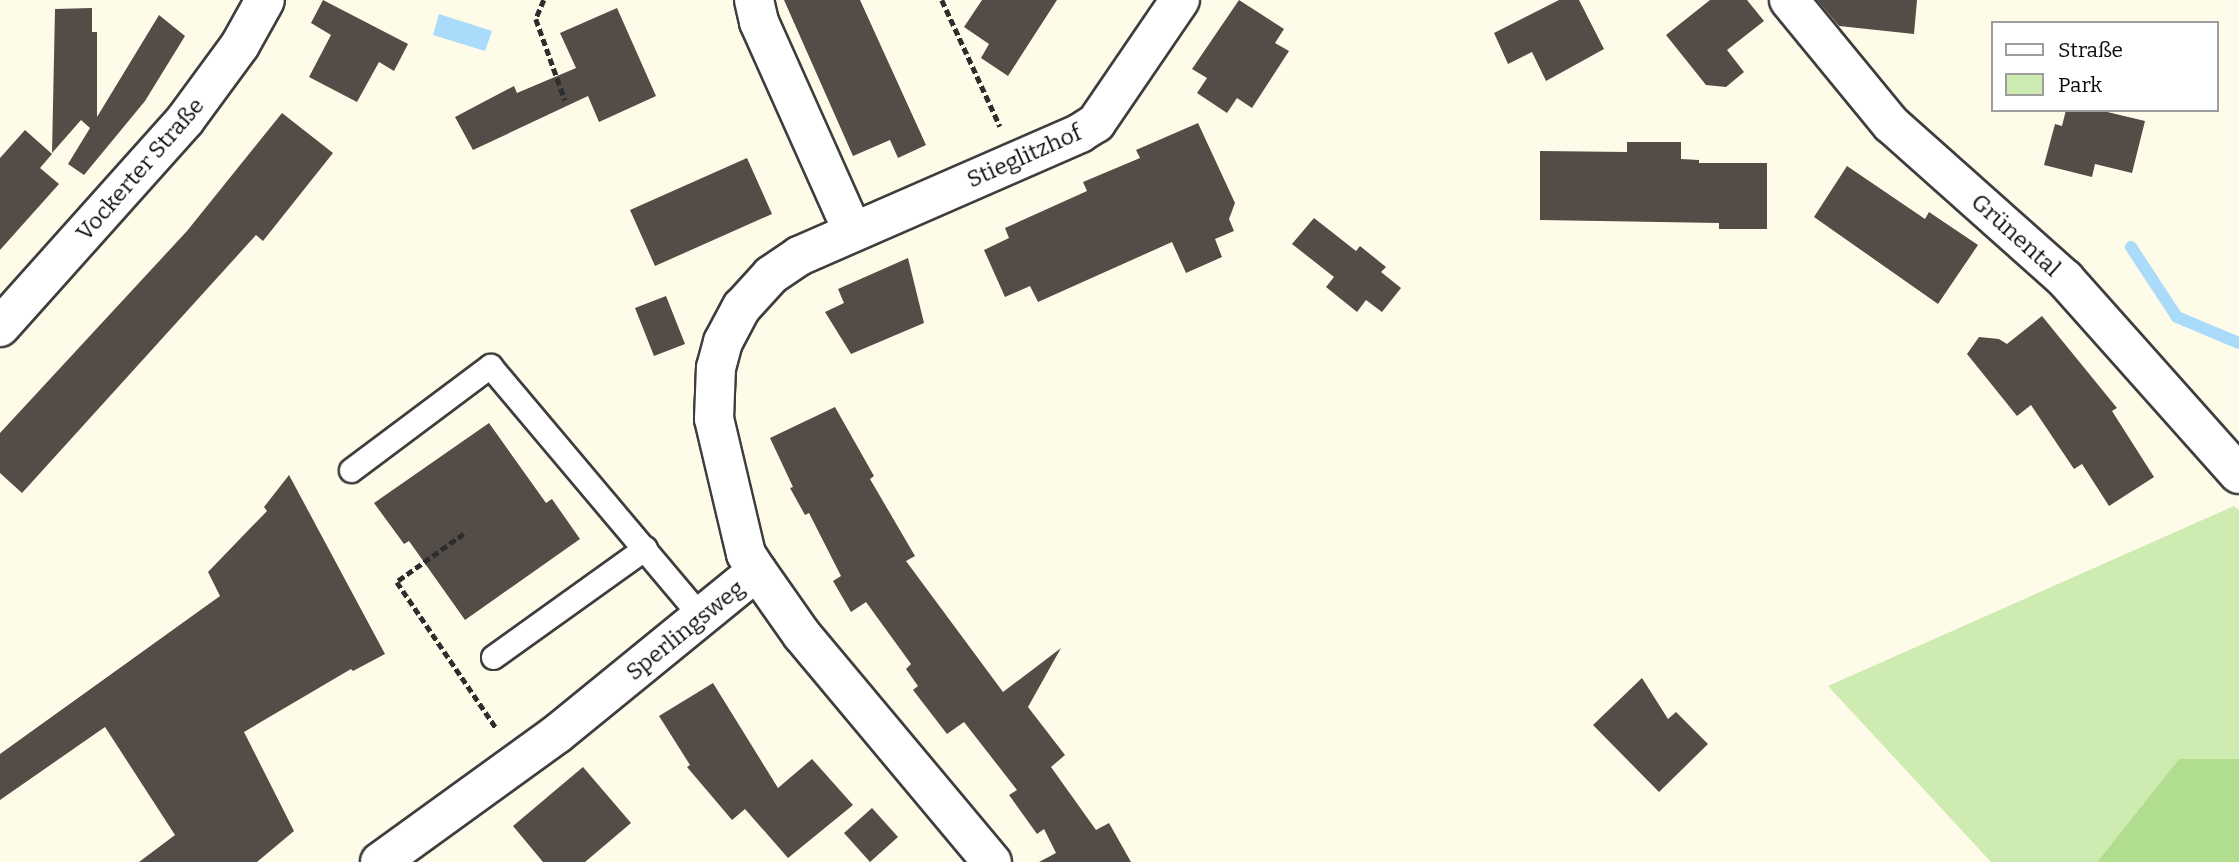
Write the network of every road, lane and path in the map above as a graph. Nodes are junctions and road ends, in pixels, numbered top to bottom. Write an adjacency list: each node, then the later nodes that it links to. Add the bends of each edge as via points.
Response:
1 (544, 0): 7 (path, via 536,19)
2 (754, 0): 9 (street, via 765,36)
3 (942, 0): 8 (path)
4 (1180, 0): 8 (street, Stieglitzhof, via 1096,123)
5 (1789, 0): 12 (street, Grünental, via 1891,124 2065,279)
6 (259, 3): 10 (street, Vockerter Straße, via 240,46 185,120)
7 (565, 100)
8 (1016, 160): 9 (street, Stieglitzhof)
9 (853, 232): 15 (street, Stieglitzhof, via 799,256 771,275 732,323 716,368 716,435 746,554)
10 (0, 327)
11 (351, 470): 14 (lane, via 490,366)
12 (2239, 474)
13 (464, 534): 18 (path, via 397,582)
14 (645, 548): 16 (lane); 17 (lane)
15 (757, 571): 16 (street, Sperlingsweg); 20 (street, Sperlingsweg, via 802,635)
16 (701, 617): 18 (street, Sperlingsweg)
17 (493, 657)
18 (519, 762): 19 (street, Sperlingsweg)
19 (380, 862)
20 (992, 862)

